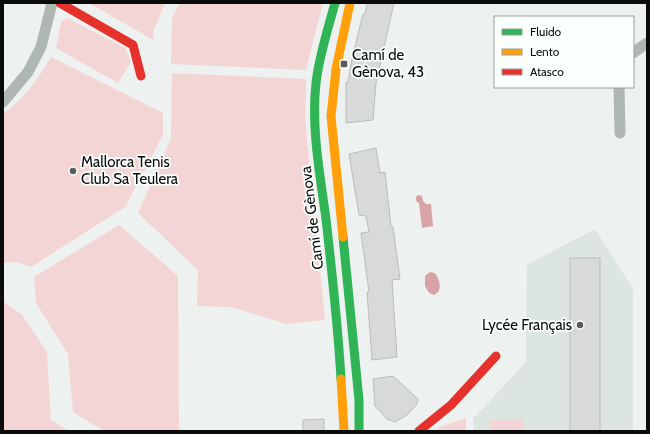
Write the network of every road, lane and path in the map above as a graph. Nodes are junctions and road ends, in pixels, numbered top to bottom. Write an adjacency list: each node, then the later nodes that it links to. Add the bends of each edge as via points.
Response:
1 (52, 3): 9 (street, via 41,47 32,66)
2 (60, 3): 7 (street, via 133,45)
3 (335, 3): 12 (street, Camí de Gènova, via 317,75 315,95 316,142 333,282)
4 (350, 3): 13 (street, Camí de Gènova, via 336,69 331,116 359,400)
5 (647, 43): 6 (street)
6 (634, 52)
7 (141, 76)
8 (619, 88): 10 (street)
9 (3, 102)
10 (620, 133)
11 (496, 356): 14 (street, via 451,405)
12 (344, 431)
13 (359, 431)
14 (419, 431)

